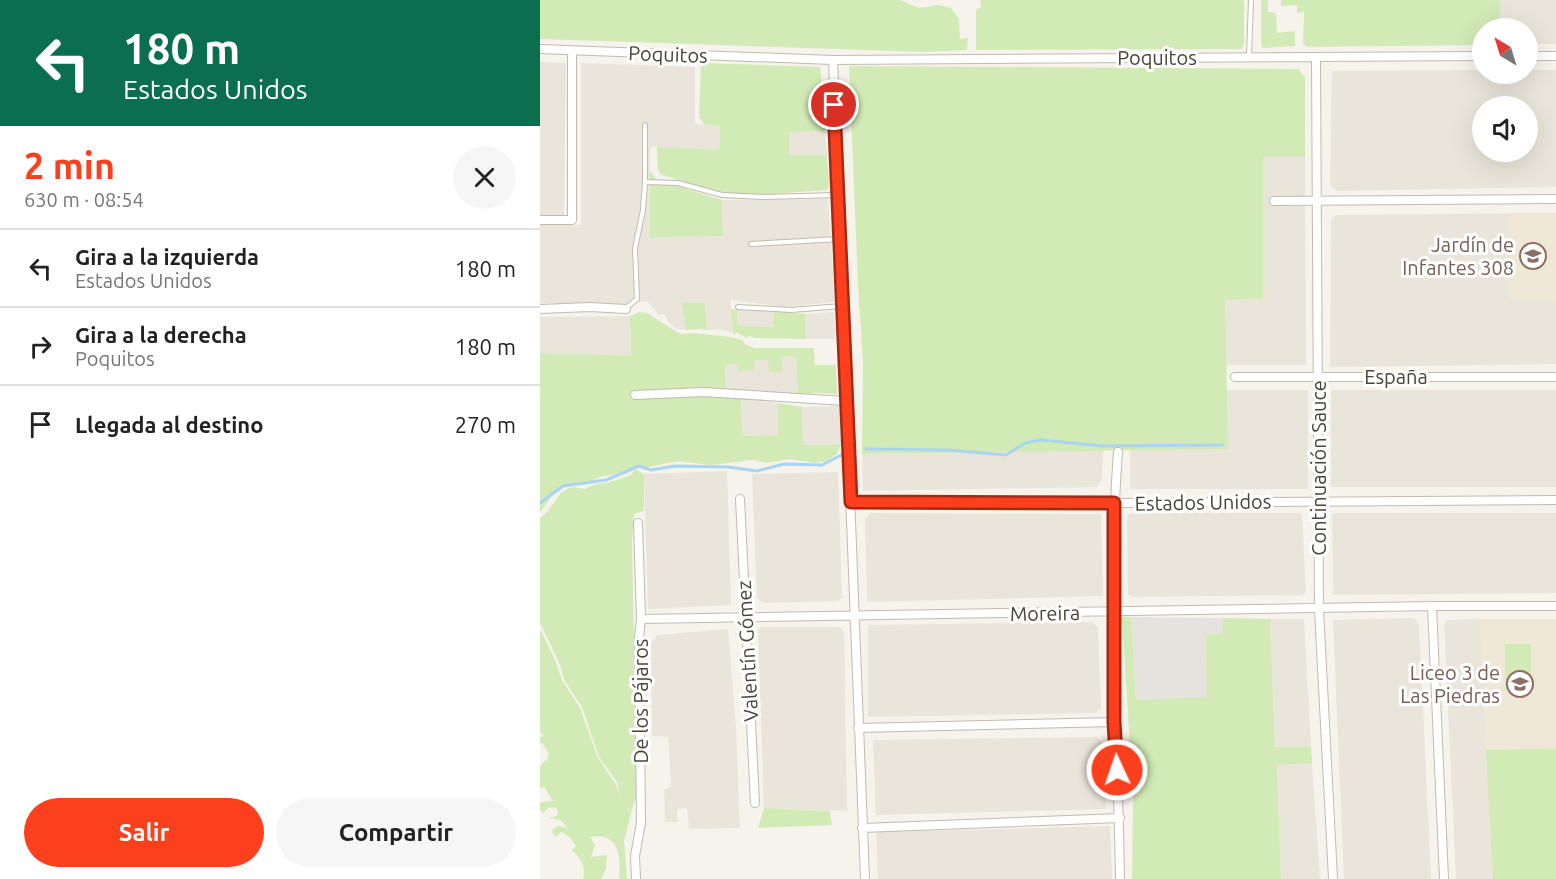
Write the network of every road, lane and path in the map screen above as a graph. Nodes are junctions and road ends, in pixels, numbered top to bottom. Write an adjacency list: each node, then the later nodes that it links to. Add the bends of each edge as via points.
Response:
1 (1251, 0): 7 (lane)
2 (540, 49): 3 (street, Poquitos)
3 (572, 51): 9 (street, Poquitos); 16 (street, via 572,220)
4 (1472, 56): 8 (street, Poquitos)
5 (1538, 56): 6 (street)
6 (1556, 56)
7 (1249, 57): 8 (street, Poquitos); 9 (street, Poquitos)
8 (1316, 57): 14 (street, Continuación Sauce)
9 (833, 60): 12 (street)
10 (645, 125): 11 (lane)
11 (645, 182): 12 (lane, via 678,183 722,195); 22 (lane, via 635,248 637,299)
12 (837, 195): 17 (street)
13 (1556, 199): 14 (street)
14 (1317, 200): 15 (street); 23 (street, Continuación Sauce)
15 (1274, 201)
16 (540, 220)
17 (840, 239): 18 (lane); 19 (street)
18 (751, 244)
19 (843, 306): 20 (lane, via 791,310); 27 (street)
20 (738, 307)
21 (540, 309): 22 (street)
22 (626, 309)
23 (1318, 376): 24 (street, España); 25 (street, España); 31 (street, Continuación Sauce)
24 (1235, 377)
25 (1556, 377)
26 (635, 396): 27 (street, via 703,392)
27 (845, 402): 32 (street)
28 (1118, 452): 33 (street)
29 (740, 498): 40 (street, Valentín Gómez)
30 (1556, 500): 31 (street, Estados Unidos)
31 (1318, 501): 33 (street, Estados Unidos); 37 (street, Continuación Sauce)
32 (851, 502): 33 (street, Estados Unidos); 39 (street)
33 (1114, 503): 38 (street)
34 (638, 523): 41 (street, De los Pájaros)
35 (1432, 606): 36 (street, Moreira); 37 (street, Moreira); 51 (street)
36 (1556, 606)
37 (1319, 609): 38 (street, Moreira); 50 (street, Continuación Sauce)
38 (1115, 612): 39 (street, Moreira); 42 (street)
39 (854, 614): 40 (street, Moreira); 43 (street)
40 (744, 616): 41 (street, Moreira); 44 (street, Valentín Gómez)
41 (641, 619): 47 (street, De los Pájaros, via 641,823 635,856)
42 (1114, 722): 43 (street); 45 (street)
43 (858, 728): 46 (street)
44 (755, 803)
45 (1120, 818): 46 (street); 49 (street)
46 (862, 828): 48 (street)
47 (636, 879)
48 (865, 879)
49 (1120, 879)
50 (1333, 879)
51 (1444, 879)

